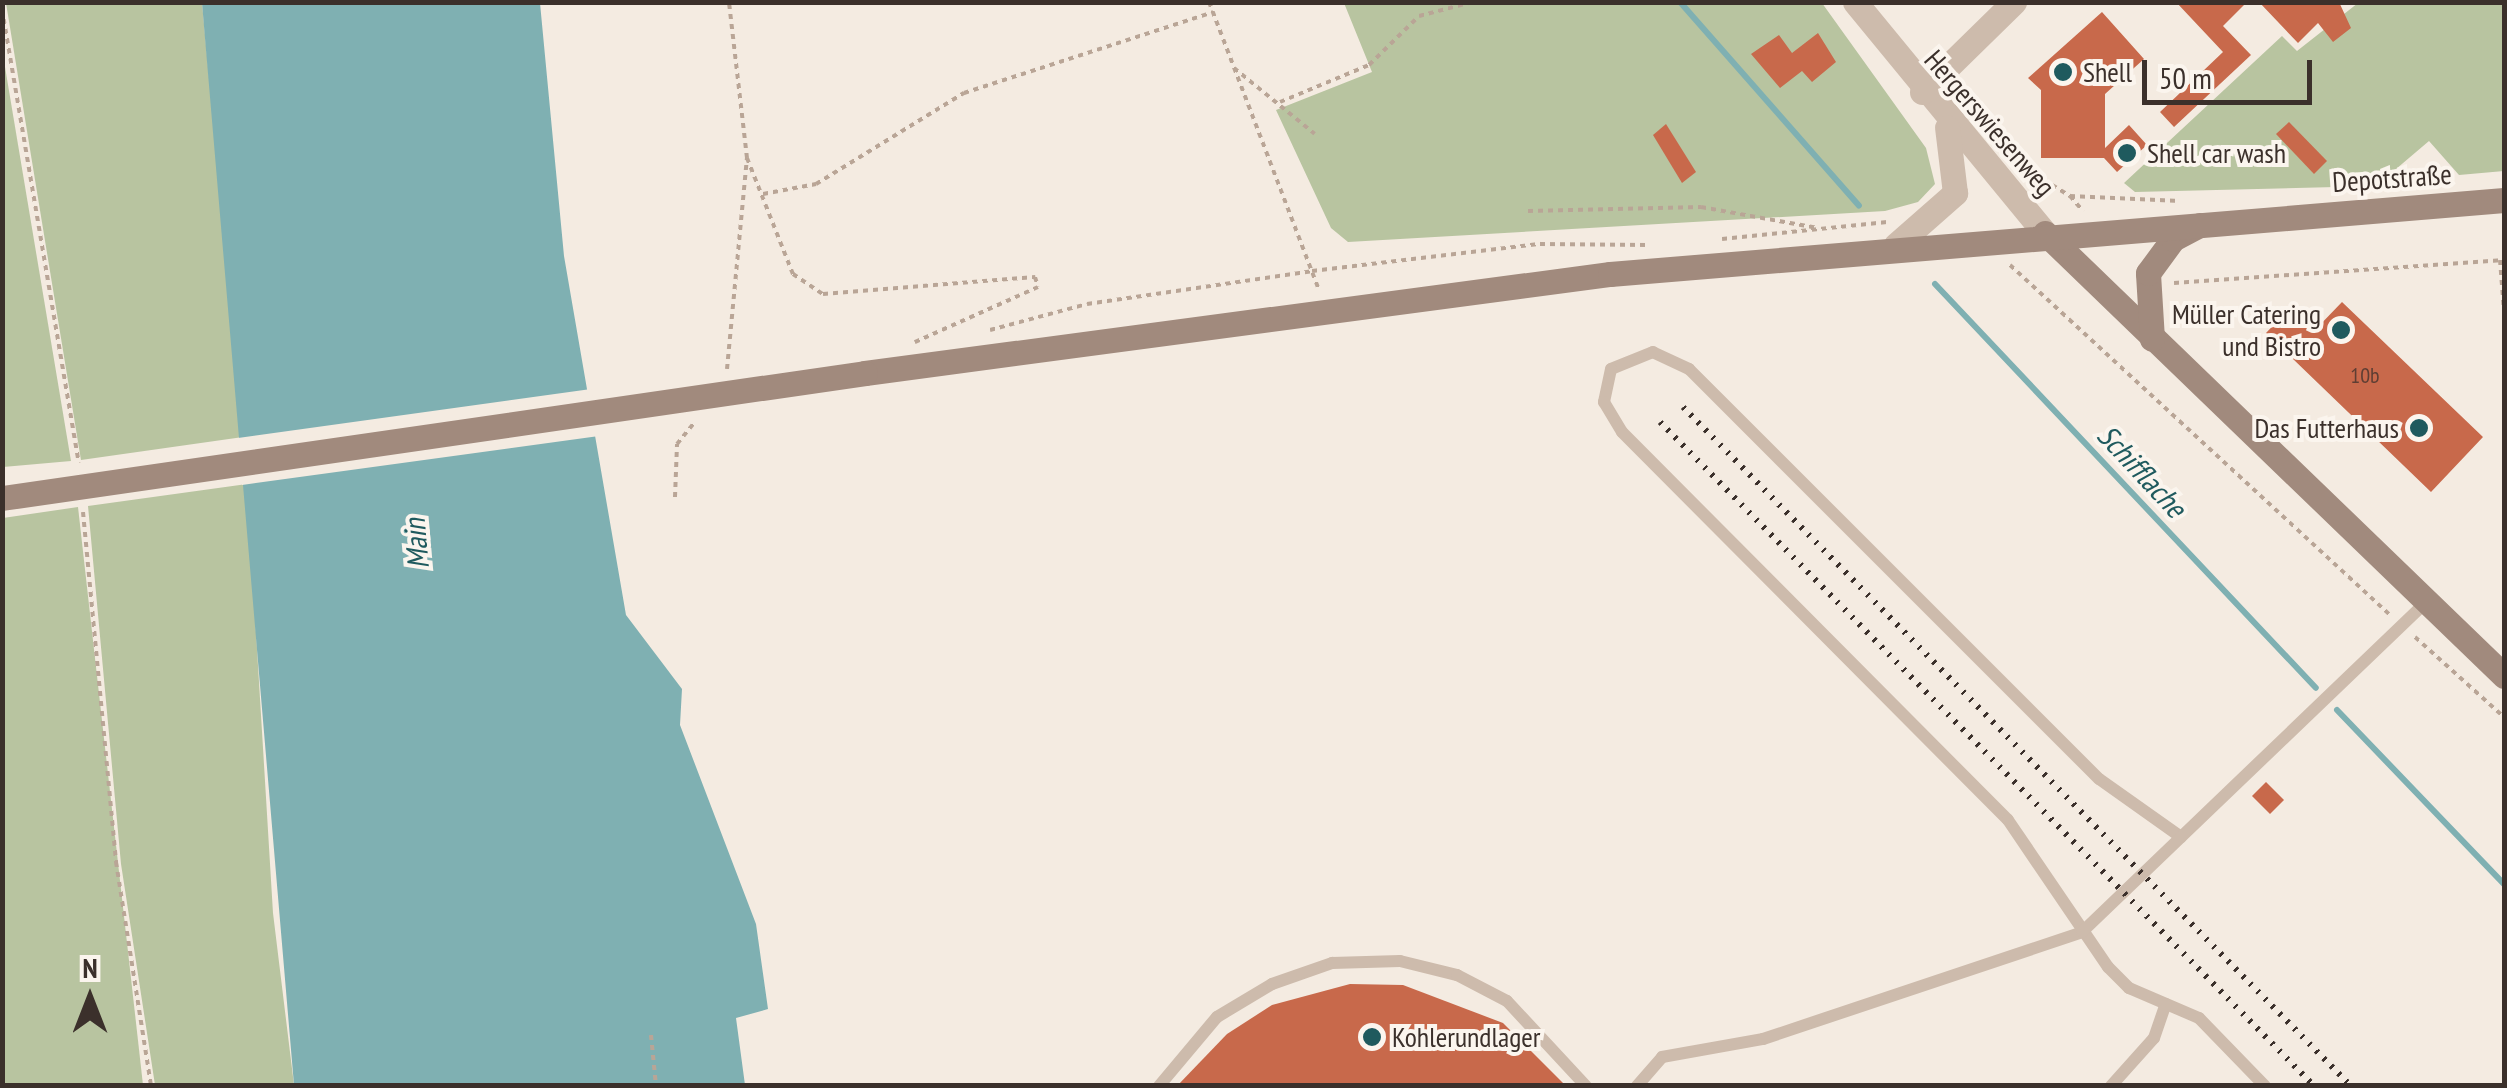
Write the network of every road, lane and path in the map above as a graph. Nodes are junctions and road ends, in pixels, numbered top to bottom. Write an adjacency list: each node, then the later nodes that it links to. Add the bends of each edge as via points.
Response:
1 (730, 2): 13 (path)
2 (1208, 2): 7 (path)
3 (1469, 2): 10 (path, via 1419,16 1370,65)
4 (1855, 2): 9 (street, Hergerswiesenweg)
5 (2014, 2): 9 (street)
6 (2, 9): 40 (path)
7 (1212, 12): 8 (path); 15 (path, via 964,93 816,184)
8 (1234, 68): 10 (path); 30 (path)
9 (1922, 92): 11 (street, Hergerswiesenweg)
10 (1280, 102): 12 (path)
11 (1944, 117): 24 (street, Hergerswiesenweg); 28 (street, via 1955,193)
12 (1315, 134)
13 (747, 158): 15 (path); 38 (path)
14 (2022, 162): 16 (path)
15 (762, 194): 35 (path, via 793,274 823,294 1035,277 1038,287)
16 (2070, 196): 17 (path); 22 (path)
17 (2083, 198)
18 (2504, 200): 21 (main road, Depotstraße)
19 (1528, 210): 23 (path, via 1757,210)
20 (1904, 216): 23 (path)
21 (2211, 221): 22 (main road, Depotstraße); 31 (main road, via 2173,238)
22 (2099, 229): 24 (main road, Depotstraße)
23 (1822, 230): 26 (path)
24 (2045, 232): 25 (main road, Depotstraße); 36 (main road)
25 (1988, 238): 28 (main road, Depotstraße); 45 (path, via 2081,336)
26 (1711, 240)
27 (1656, 244): 30 (path, via 1540,244)
28 (1896, 244): 42 (main road, Depotstraße, bridge, via 1325,306)
29 (2502, 260): 31 (path, via 2184,284); 32 (path)
30 (1312, 271): 33 (path, via 1087,304)
31 (2148, 272): 36 (main road, via 2144,308)
32 (2504, 311)
33 (974, 334)
34 (958, 337): 35 (path)
35 (912, 344): 37 (path)
36 (2154, 344): 44 (main road)
37 (895, 348)
38 (725, 374)
39 (699, 416): 41 (path, via 678,444)
40 (79, 469)
41 (675, 497)
42 (2, 498)
43 (83, 508): 52 (path, via 116,862)
44 (2426, 602): 45 (lane); 46 (main road)
45 (2402, 626): 47 (path); 48 (lane)
46 (2504, 676)
47 (2504, 717)
48 (2181, 837): 49 (lane); 49 (lane, via 2099,780 1690,369 1652,352 1611,369 1604,402 1622,432 2008,820)
49 (2082, 932): 50 (lane, via 2130,988); 56 (lane, via 1763,1039 1662,1057)
50 (2166, 1004): 57 (lane, via 2154,1038); 58 (lane, via 2199,1018)
51 (652, 1035): 53 (path)
52 (152, 1086)
53 (656, 1086)
54 (1159, 1086): 55 (lane, via 1217,1016 1272,984 1332,963 1400,961 1457,975 1507,1002)
55 (1586, 1086)
56 (1637, 1086)
57 (2111, 1086)
58 (2265, 1086)

